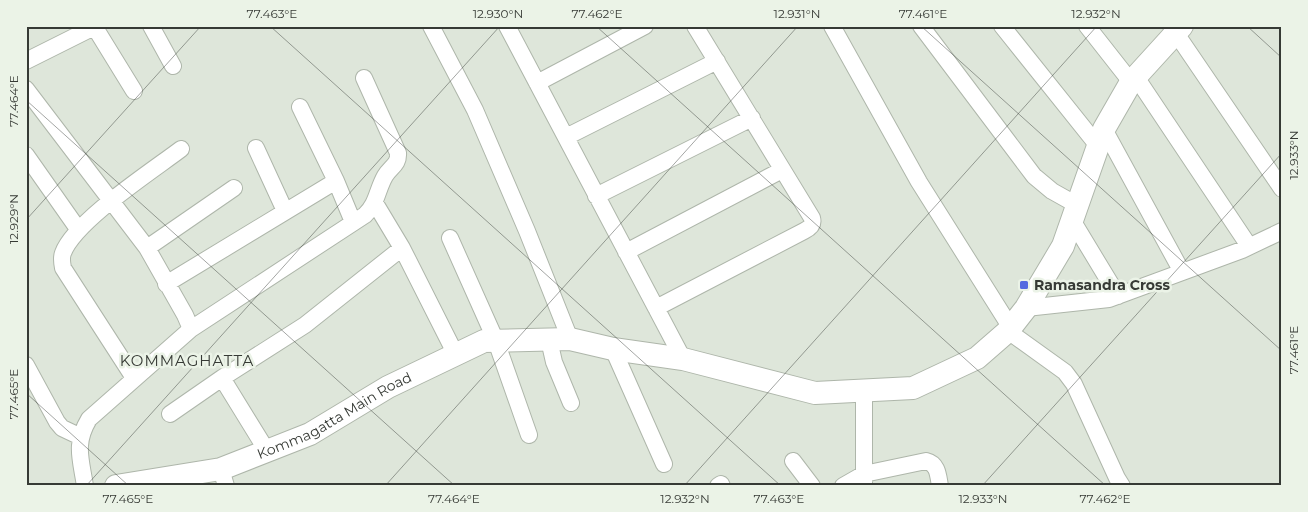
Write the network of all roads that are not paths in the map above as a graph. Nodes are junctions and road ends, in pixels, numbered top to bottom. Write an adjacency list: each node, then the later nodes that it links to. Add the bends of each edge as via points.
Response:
1 (152, 26): 14 (street)
2 (431, 26): 51 (street, via 475,110 527,231)
3 (507, 26): 17 (street)
4 (645, 26): 17 (street)
5 (696, 26): 13 (street)
6 (832, 26): 50 (street, via 919,182)
7 (921, 26): 35 (street, via 1034,176)
8 (1002, 26): 22 (street)
9 (1087, 26): 16 (street)
10 (95, 27): 12 (street); 19 (street)
11 (1176, 28): 16 (main road, Kommagatta Main Road); 30 (street)
12 (26, 61)
13 (717, 61): 21 (street); 23 (street)
14 (173, 66)
15 (364, 78): 33 (street, via 398,153 397,163 386,174)
16 (1133, 80): 22 (main road, Kommagatta Main Road); 40 (street)
17 (537, 83): 23 (street)
18 (26, 89): 32 (street)
19 (134, 92)
20 (300, 107): 28 (street)
21 (752, 118): 27 (street); 31 (street)
22 (1101, 137): 35 (main road, Kommagatta Main Road); 44 (street)
23 (566, 138): 31 (street)
24 (256, 148): 34 (street)
25 (181, 149): 32 (street)
26 (26, 155): 37 (street)
27 (782, 170): 43 (street); 47 (street, via 812,218 809,229)
28 (336, 181): 34 (street); 36 (street)
29 (234, 188): 41 (street)
30 (1282, 189)
31 (596, 196): 43 (street)
32 (112, 201): 37 (street); 41 (street)
33 (375, 202): 36 (street, via 370,210); 42 (street)
34 (285, 211): 45 (street)
35 (1074, 213): 46 (street); 48 (main road, Kommagatta Main Road, via 1063,246)
36 (353, 222): 49 (street)
37 (78, 229): 57 (street, via 62,254 63,268)
38 (1282, 231): 40 (street)
39 (450, 238): 52 (street)
40 (1249, 246): 44 (street)
41 (146, 248): 45 (street)
42 (402, 248): 54 (street); 58 (street, via 305,325)
43 (626, 252): 47 (street)
44 (1182, 272): 46 (street)
45 (166, 284): 49 (street)
46 (1118, 296): 48 (street, via 1109,300)
47 (656, 308): 55 (street)
48 (1026, 308): 50 (main road, Kommagatta Main Road)
49 (191, 330): 57 (street)
50 (1010, 330): 59 (main road, Kommagatta Main Road, via 977,358 913,388); 75 (street, via 1065,372 1074,384)
51 (559, 339): 52 (main road, Kommagatta Main Road); 53 (main road, Kommagatta Main Road); 60 (street, via 554,362)
52 (496, 341): 54 (main road, Kommagatta Main Road, via 484,341); 62 (street)
53 (613, 350): 55 (main road, Kommagatta Main Road); 66 (street)
54 (456, 355): 64 (main road, Kommagatta Main Road, via 388,387 310,434)
55 (683, 359): 59 (main road, Kommagatta Main Road, via 815,393)
56 (26, 365): 63 (street, via 57,422)
57 (134, 378): 63 (street, via 89,419)
58 (222, 378): 61 (street); 64 (street)
59 (864, 390): 68 (street)
60 (571, 403)
61 (170, 414)
62 (529, 435)
63 (81, 437): 70 (street, via 79,445)
64 (267, 451): 67 (main road, Kommagatta Main Road)
65 (793, 460): 72 (street)
66 (664, 464)
67 (224, 478): 69 (main road, Kommagatta Main Road)
68 (864, 480): 73 (street); 74 (street, via 926,461 936,467)
69 (150, 483): 71 (main road, Kommagatta Main Road)
70 (85, 486)
71 (116, 486)
72 (812, 486)
73 (843, 486)
74 (940, 486)
75 (1122, 486)

